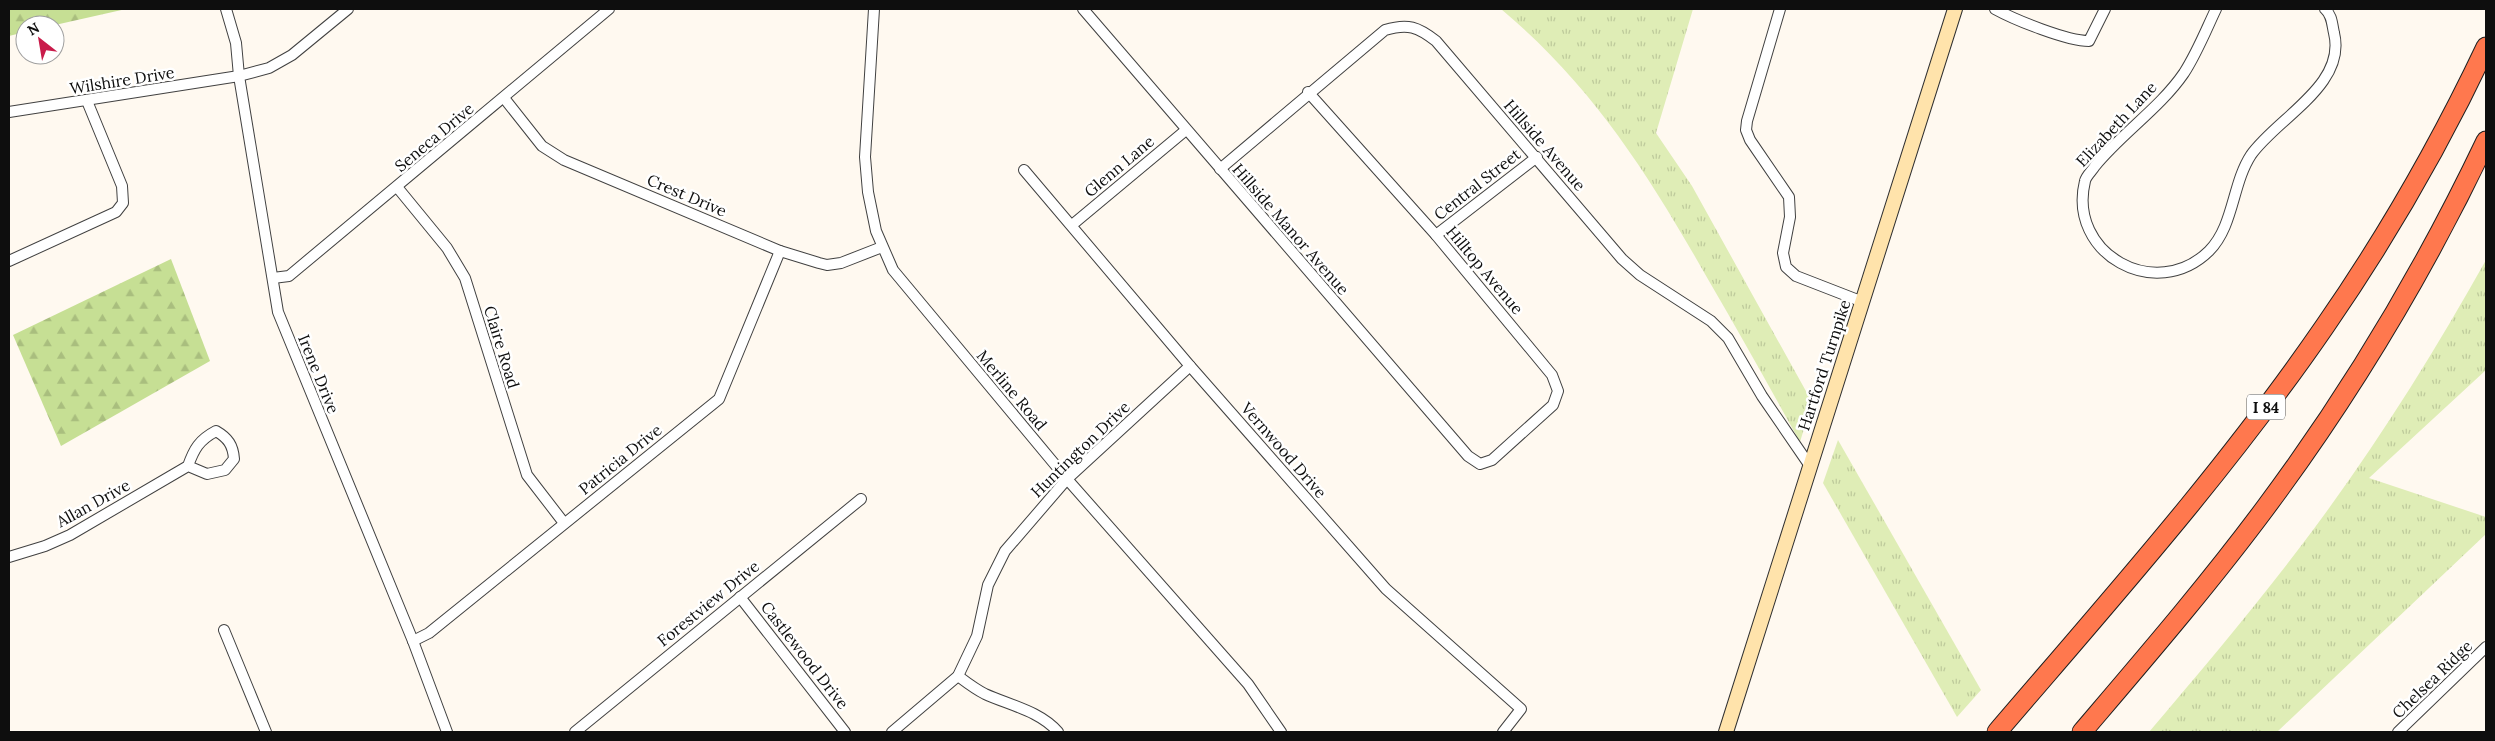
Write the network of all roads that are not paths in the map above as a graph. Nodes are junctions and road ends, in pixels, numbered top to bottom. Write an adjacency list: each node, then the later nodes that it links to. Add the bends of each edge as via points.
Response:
1 (226, 9): 13 (street, Irene Drive, via 236,43)
2 (348, 9): 13 (street, Wilshire Drive, via 292,55 269,68)
3 (609, 9): 15 (street, Seneca Drive)
4 (874, 9): 26 (street, Merline Road, via 865,156 868,192)
5 (1083, 9): 18 (street, Hillside Manor Avenue)
6 (1780, 9): 30 (street, via 1746,130 1789,197 1790,217 1783,253 1786,267 1796,276)
7 (1955, 9): 30 (main road, Hartford Turnpike)
8 (1995, 9): 9 (street, via 2077,41 2089,41)
9 (2105, 9)
10 (2216, 9): 11 (street, Elizabeth Lane, via 2183,74 2109,148 2085,179 2082,207 2090,236 2113,261 2137,271 2163,273 2191,264 2209,251 2220,234 2240,176 2252,154 2332,68 2337,45 2330,13)
11 (2325, 9)
12 (2486, 47): 53 (highway, I 84, via 2381,240 2307,351 2170,529)
13 (239, 76): 16 (street, Wilshire Drive); 29 (street, Irene Drive)
14 (1308, 92): 20 (street, Hillside Avenue, via 1385,30 1398,26 1420,29 1436,41); 21 (street, Hillside Avenue); 25 (street, Hilltop Avenue)
15 (504, 98): 23 (street, Seneca Drive); 27 (street, Crest Drive, via 542,146 564,160)
16 (86, 101): 17 (street, Wilshire Drive); 28 (street, via 122,186 123,203 116,212)
17 (9, 112)
18 (1186, 130): 21 (street, Hillside Manor Avenue); 24 (street, Glenn Lane)
19 (2486, 141): 54 (highway, via 2401,301 2305,453 2208,583)
20 (1536, 157): 25 (street, Central Street); 34 (street, Hillside Avenue, via 1640,275 1711,321 1728,338 1762,396)
21 (1220, 169): 32 (street, Hillside Manor Avenue, via 1468,456)
22 (1024, 170): 24 (street, Vernwood Drive)
23 (397, 187): 29 (street, Seneca Drive, via 288,276); 37 (street, Claire Road, via 452,254 465,278 527,475)
24 (1072, 225): 31 (street, Vernwood Drive)
25 (1436, 235): 32 (street, Hilltop Avenue, via 1552,375 1558,391 1553,405 1492,460)
26 (882, 247): 27 (street, Crest Drive, via 828,265); 35 (street, Merline Road, via 893,270)
27 (780, 250): 37 (street, Patricia Drive, via 719,400)
28 (9, 260)
29 (273, 278): 41 (street, Irene Drive, via 278,312)
30 (1862, 302): 34 (main road, Hartford Turnpike)
31 (1190, 366): 35 (street, Huntington Drive); 51 (street, Vernwood Drive, via 1386,589 1521,709)
32 (1480, 464)
33 (188, 466): 33 (street, via 193,450 202,438 216,431 233,447 234,459 226,470 207,474); 38 (street, Allan Drive, via 70,535)
34 (1810, 466): 52 (main road, Hartford Turnpike)
35 (1067, 479): 43 (street, Huntington Drive, via 1005,551 988,585 977,636); 50 (street, Merline Road, via 1248,684)
36 (861, 499): 39 (street, Forestview Drive)
37 (564, 523): 41 (street, Patricia Drive)
38 (9, 557)
39 (740, 597): 46 (street, Forestview Drive); 47 (street, Castlewood Drive)
40 (224, 630): 44 (street)
41 (413, 642): 45 (street, Irene Drive)
42 (2486, 647): 55 (street, Chelsea Ridge)
43 (958, 676): 48 (street, Huntington Drive); 49 (street, via 982,693 1033,713)
44 (266, 732)
45 (447, 732)
46 (575, 732)
47 (845, 732)
48 (892, 732)
49 (1058, 732)
50 (1281, 732)
51 (1503, 732)
52 (1726, 732)
53 (1997, 732)
54 (2082, 732)
55 (2398, 732)

